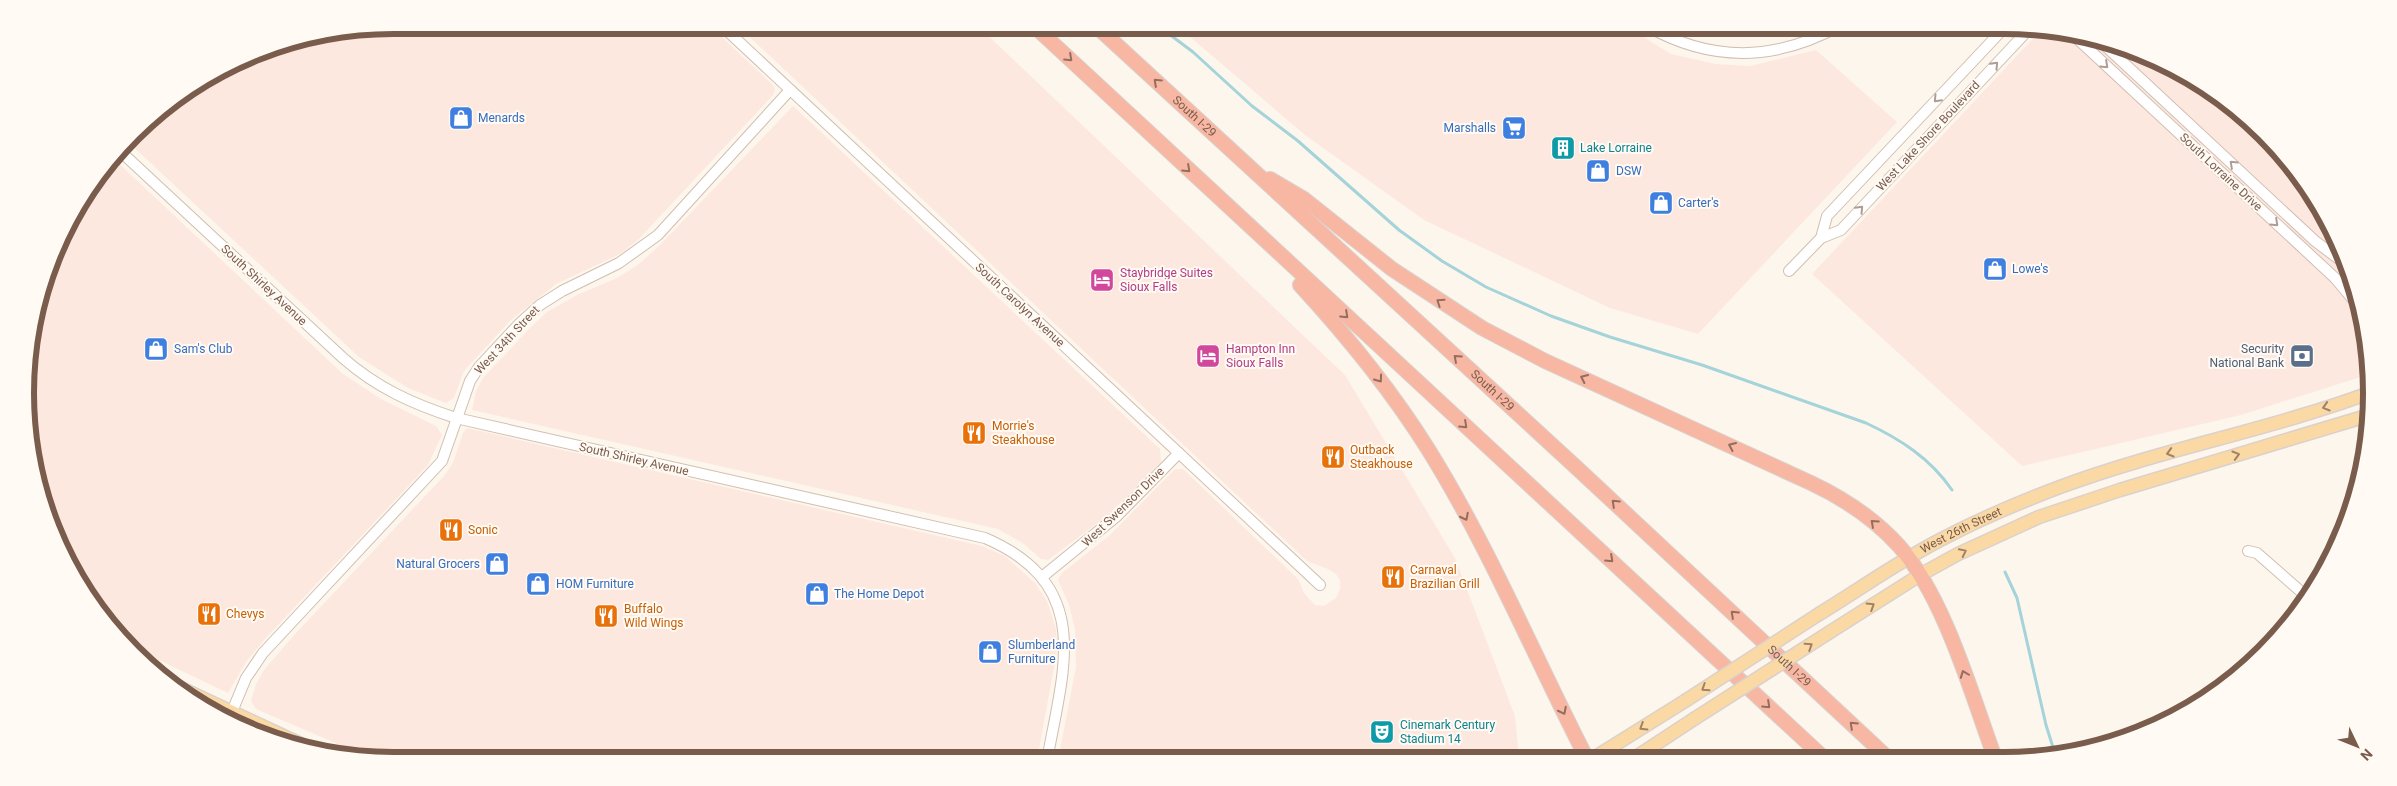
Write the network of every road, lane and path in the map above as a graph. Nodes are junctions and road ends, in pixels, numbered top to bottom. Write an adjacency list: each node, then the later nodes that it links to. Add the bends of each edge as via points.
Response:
1 (731, 34): 10 (street, South Carolyn Avenue)
2 (1043, 34): 13 (highway, one-way to 13)
3 (1105, 34): 12 (highway, South I-29, one-way to 3)
4 (1664, 34): 5 (street, via 1687,45 1745,54 1799,44)
5 (1821, 34)
6 (1999, 34): 14 (street, West Lake Shore Boulevard, one-way to 14, via 1828,216)
7 (2024, 35): 14 (street, West Lake Shore Boulevard, one-way to 7, via 1841,230)
8 (2081, 43): 17 (street, South Lorraine Drive, one-way to 17)
9 (2110, 50): 15 (street, South Lorraine Drive, one-way to 9)
10 (790, 90): 20 (street, West 34th Street, via 658,235 619,263 540,305 519,324 470,381); 21 (street, South Carolyn Avenue)
11 (124, 155): 20 (street, South Shirley Avenue, via 361,374 400,398)
12 (1244, 163): 23 (highway, one-way to 12, via 1870,519 1830,492 1545,361 1482,328 1392,269 1304,199); 34 (highway, South I-29, one-way to 12)
13 (1245, 223): 30 (highway, one-way to 30, via 1354,346 1427,448 1482,549); 33 (highway, one-way to 33)
14 (1822, 238): 16 (street, West Lake Shore Boulevard)
15 (2336, 257)
16 (1789, 271)
17 (2350, 296)
18 (2363, 395): 23 (main road, West 26th Street, one-way to 23, via 2062,486 1972,524)
19 (2362, 417): 24 (main road, West 26th Street, one-way to 19, via 1990,539 2065,507)
20 (456, 418): 25 (street, South Shirley Avenue, via 985,538 1003,546); 28 (street, West 34th Street, via 442,461 263,653 246,678)
21 (1178, 453): 25 (street, West Swenson Drive, via 1117,516); 26 (street, South Carolyn Avenue)
22 (2248, 551): 27 (street, via 2257,553)
23 (1908, 558): 24 (highway); 31 (main road, West 26th Street, one-way to 31, bridge)
24 (1920, 575): 32 (main road, West 26th Street, one-way to 24, bridge); 35 (highway, one-way to 24, via 1941,615)
25 (1042, 578): 29 (street, South Shirley Avenue, via 1059,609 1065,640 1062,684)
26 (1320, 585)
27 (2303, 593)
28 (231, 714)
29 (1049, 752)
30 (1584, 752)
31 (1603, 752)
32 (1644, 752)
33 (1818, 752)
34 (1882, 752)
35 (1993, 752)

